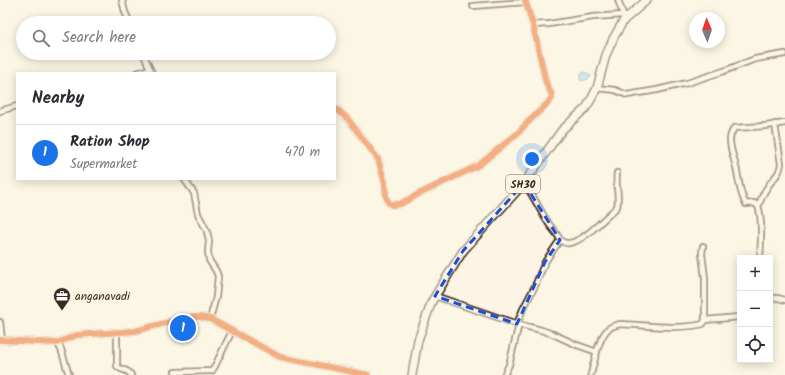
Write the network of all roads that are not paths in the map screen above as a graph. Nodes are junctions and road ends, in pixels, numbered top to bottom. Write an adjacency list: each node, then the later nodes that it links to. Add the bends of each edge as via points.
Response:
1 (122, 0): 6 (street)
2 (618, 0): 7 (street)
3 (647, 0): 7 (main road, SH30)
4 (525, 1): 5 (street); 8 (street)
5 (473, 6)
6 (127, 16)
7 (624, 18): 8 (street, via 593,17); 12 (main road, SH30, via 610,45)
8 (533, 25): 14 (street, via 546,83 552,95 551,100 518,133 479,165 400,204 388,202 378,159 348,119)
9 (785, 54): 12 (street, via 755,59 688,83 657,90 628,95 616,90)
10 (146, 60): 11 (street)
11 (151, 71)
12 (597, 88): 20 (main road, SH30, via 586,108 562,130)
13 (16, 106): 15 (street)
14 (336, 110)
15 (0, 111)
16 (785, 123): 17 (street)
17 (776, 124): 21 (street, via 780,170 766,188); 21 (street, via 734,128 730,139 742,197 746,204 754,203)
18 (617, 173): 22 (street, via 617,207 584,236 569,243)
19 (185, 180): 29 (street, via 194,193 198,214 207,231 209,260 218,276)
20 (524, 183): 22 (street); 25 (main road, SH30, via 463,251)
21 (758, 206): 24 (street, via 761,224)
22 (560, 240): 32 (street, via 545,262)
23 (703, 246): 30 (street)
24 (760, 255)
25 (435, 296): 32 (street); 43 (main road, SH30, via 418,340)
26 (773, 298): 27 (street)
27 (785, 300)
28 (737, 317): 30 (street)
29 (210, 319): 33 (street); 34 (street, via 188,317 135,331)
30 (705, 320): 37 (street, via 703,324 693,325 614,325 603,336)
31 (0, 322): 35 (street)
32 (518, 324): 37 (street, via 553,334); 44 (street)
33 (232, 331): 38 (street, via 212,371); 42 (street, via 280,357)
34 (117, 332): 36 (street, via 77,335); 41 (street, via 117,366)
35 (1, 340): 36 (street)
36 (57, 343): 40 (street)
37 (597, 352): 39 (street)
38 (174, 372)
39 (591, 374)
40 (68, 375)
41 (131, 375)
42 (368, 375)
43 (412, 375)
44 (504, 375)

